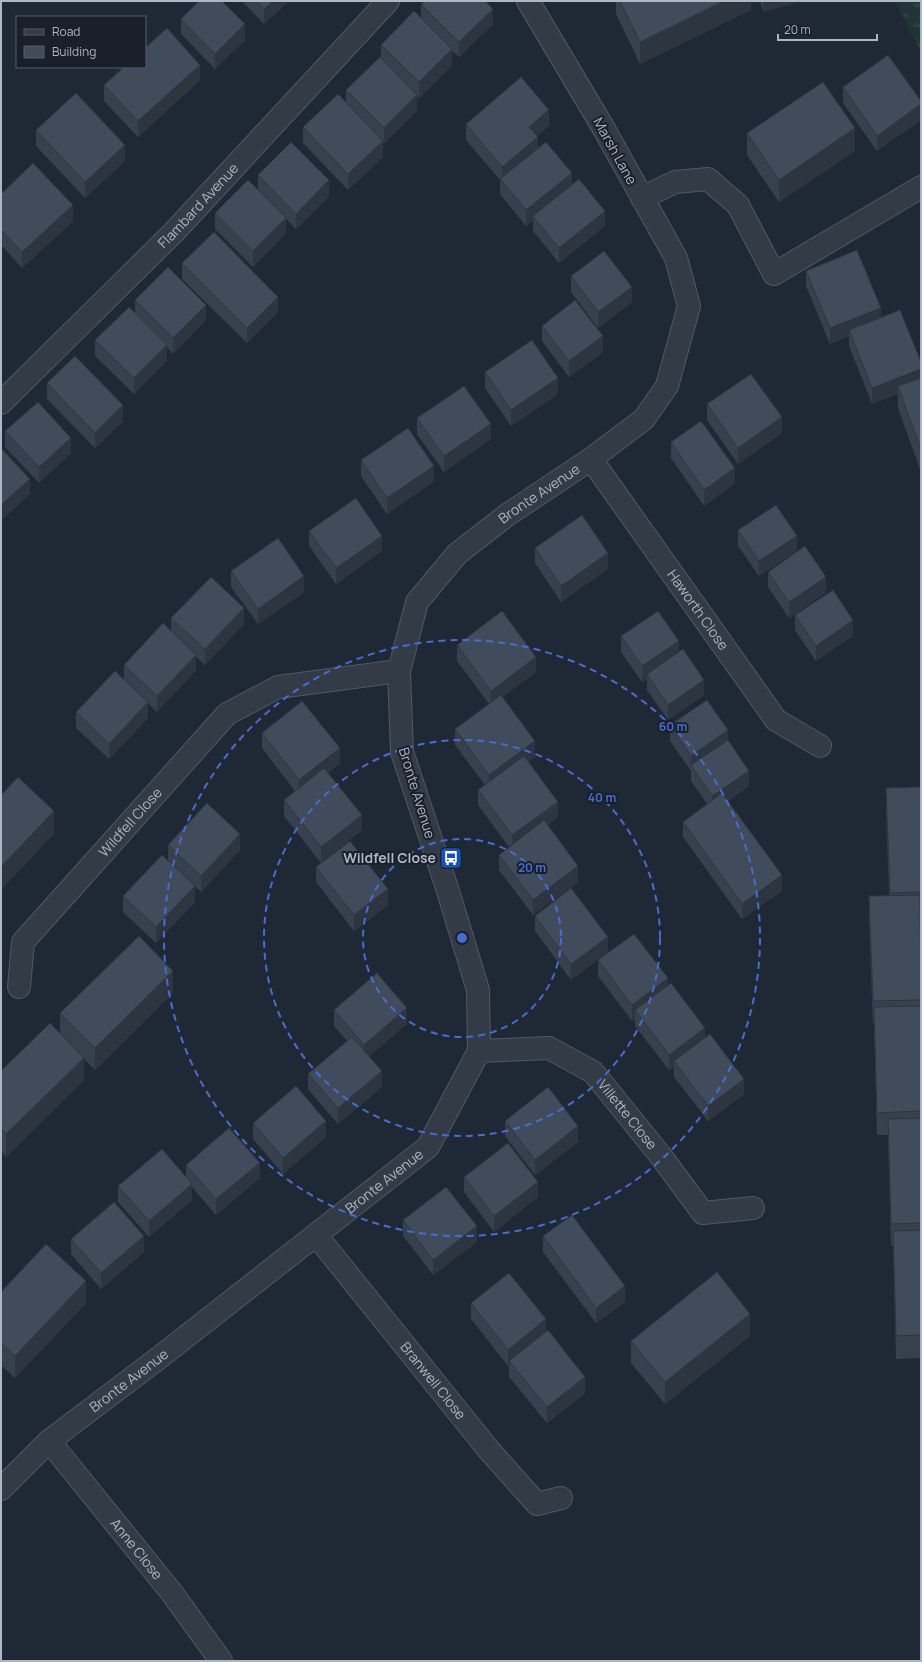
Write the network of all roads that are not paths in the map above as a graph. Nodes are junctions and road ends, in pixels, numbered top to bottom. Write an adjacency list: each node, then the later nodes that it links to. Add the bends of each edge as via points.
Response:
1 (388, 1): 6 (street, Flambard Avenue, via 174,232)
2 (528, 1): 4 (street, Marsh Lane)
3 (921, 188): 4 (street, via 774,274 738,205 708,179 675,182)
4 (642, 198): 5 (street, Marsh Lane, via 676,258)
5 (689, 306): 7 (street, Bronte Avenue, via 667,386 644,419)
6 (1, 403)
7 (591, 459): 8 (street, Bronte Avenue, via 507,515 457,554 417,602); 9 (street, Haworth Close, via 776,720)
8 (399, 671): 10 (street, Wildfell Close, via 278,687 227,714 23,942); 11 (street, Bronte Avenue, via 402,752 478,990)
9 (820, 746)
10 (19, 987)
11 (479, 1051): 12 (street, Villette Close, via 549,1048 594,1072 703,1213); 13 (street, Bronte Avenue, via 428,1147)
12 (753, 1208)
13 (316, 1236): 14 (street, Bronte Avenue); 16 (street, Branwell Close, via 488,1449 537,1504)
14 (49, 1441): 15 (street, Bronte Avenue); 17 (street, Anne Close, via 172,1593)
15 (1, 1489)
16 (561, 1498)
17 (221, 1661)

